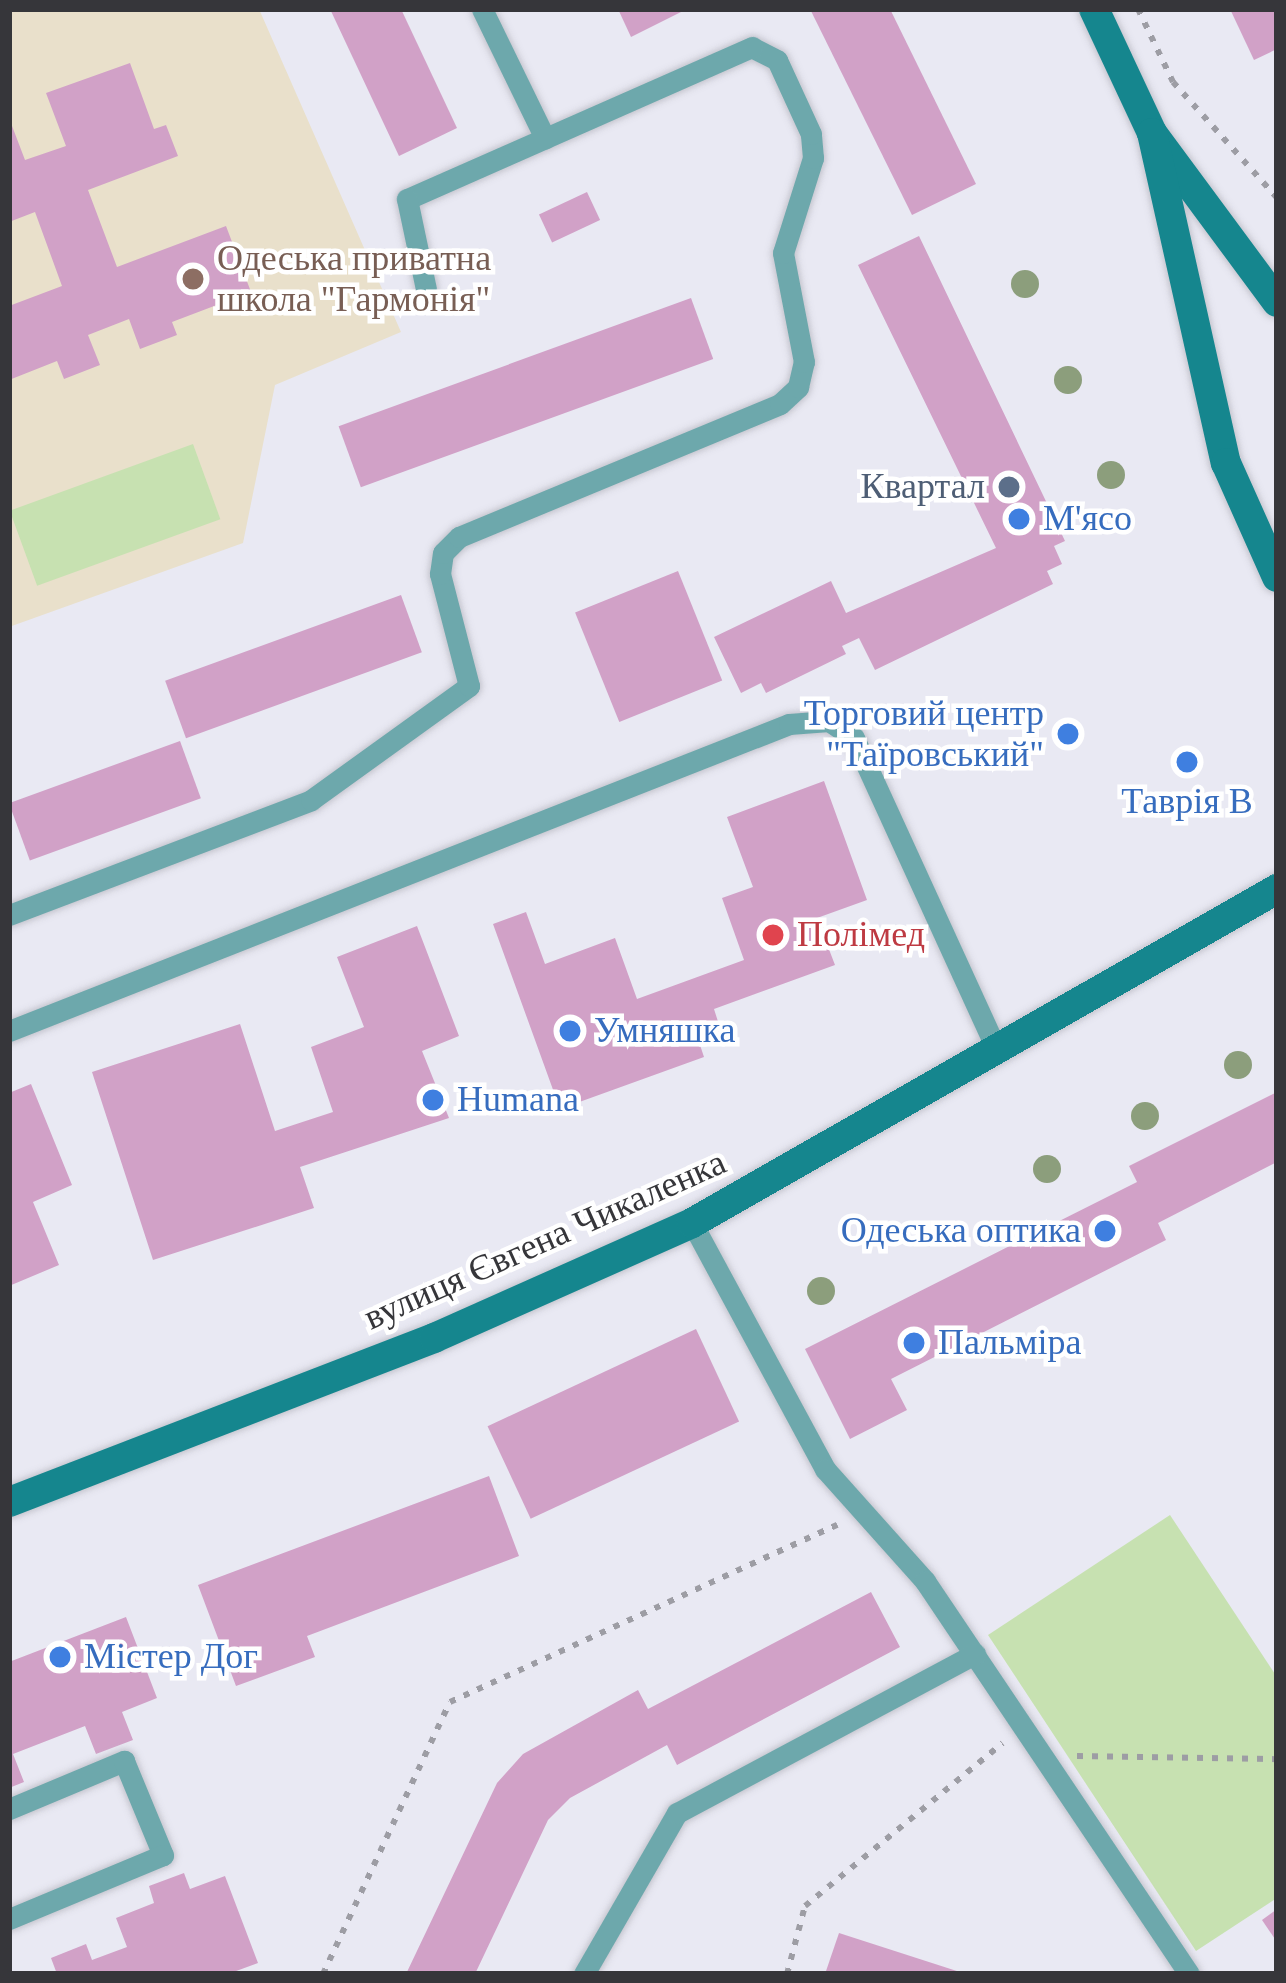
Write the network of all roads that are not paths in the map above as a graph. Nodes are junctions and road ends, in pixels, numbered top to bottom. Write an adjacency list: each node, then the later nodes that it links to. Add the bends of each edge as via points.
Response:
1 (482, 9): 4 (lane)
2 (1094, 9): 3 (main road)
3 (1153, 133): 6 (main road); 7 (main road, via 1226,463)
4 (545, 138): 5 (lane, via 407,199); 9 (lane, via 752,47 778,60 813,158 783,253 804,362 798,387 780,404 459,537 443,553 440,574 469,686 311,800)
5 (426, 289)
6 (1277, 302)
7 (1277, 578)
8 (1277, 890): 11 (main road, вулиця Євгена Чикаленка)
9 (9, 915)
10 (9, 1031): 11 (lane, via 788,724 829,721 854,738)
11 (997, 1051): 12 (main road, вулиця Євгена Чикаленка)
12 (692, 1223): 13 (main road, вулиця Євгена Чикаленка, via 434,1338); 14 (lane, via 825,1469 868,1510)
13 (9, 1502)
14 (975, 1654): 17 (lane, via 677,1813); 18 (lane)
15 (9, 1808): 16 (lane, via 124,1761 163,1856)
16 (9, 1919)
17 (584, 1974)
18 (1189, 1974)

